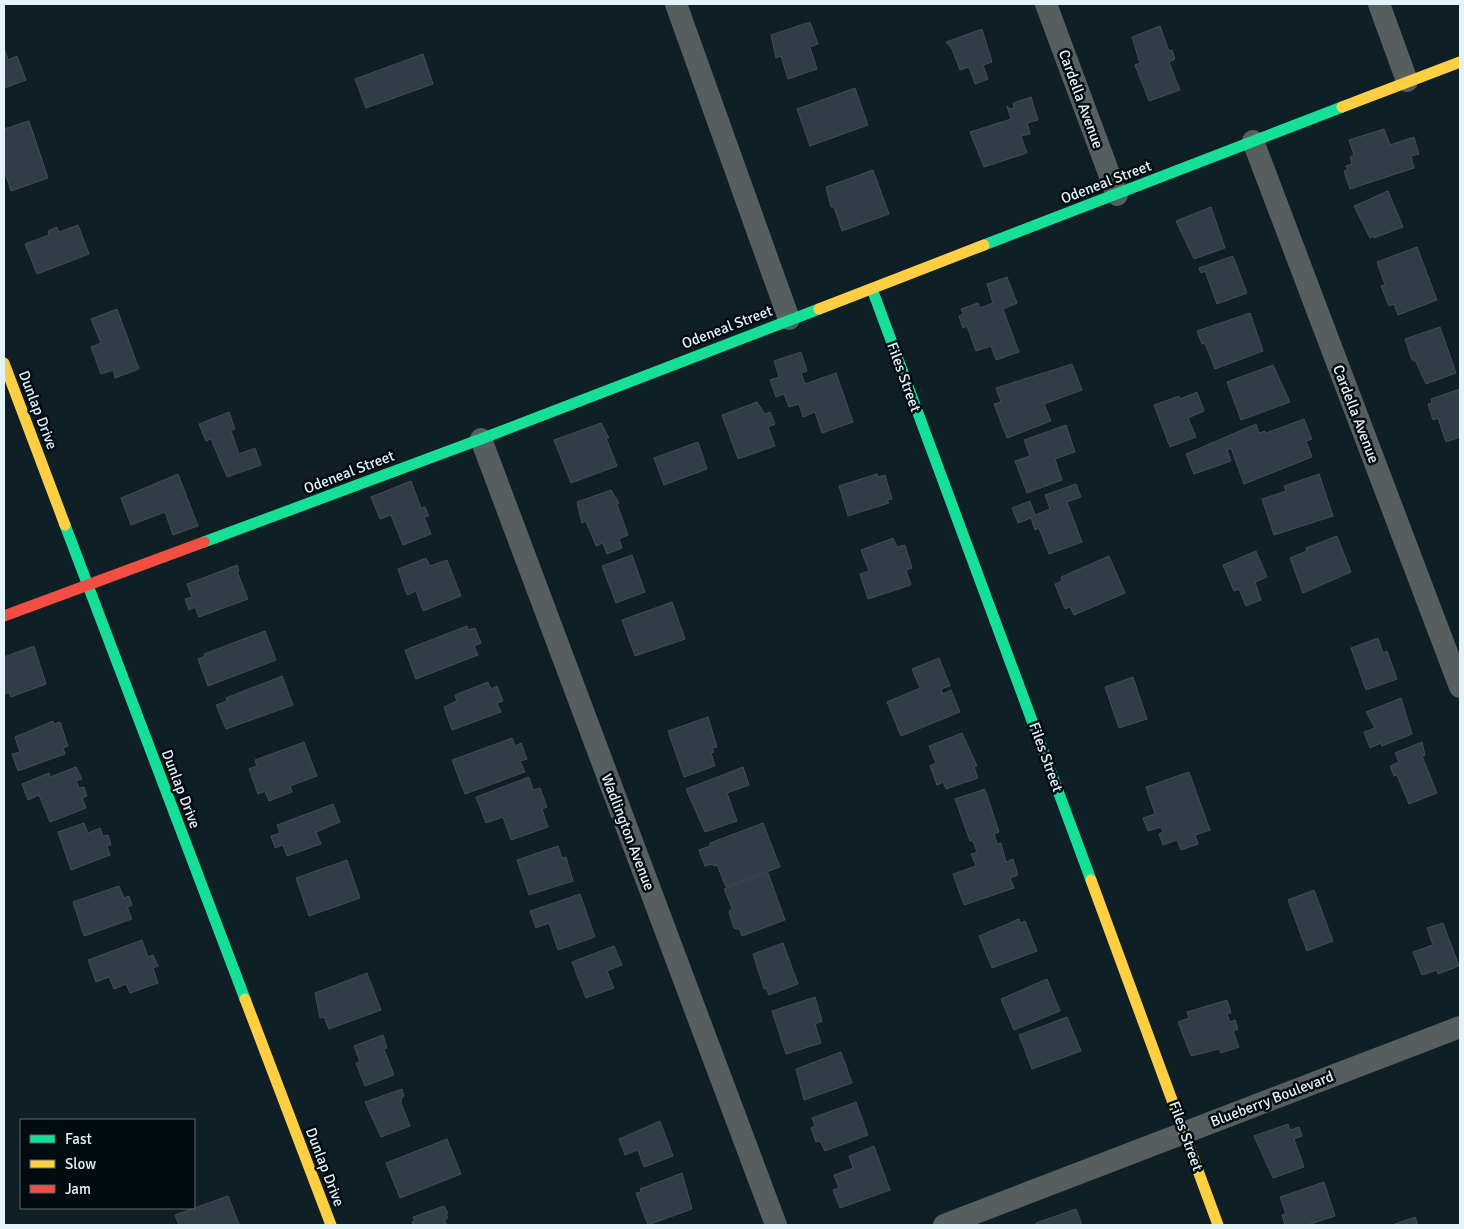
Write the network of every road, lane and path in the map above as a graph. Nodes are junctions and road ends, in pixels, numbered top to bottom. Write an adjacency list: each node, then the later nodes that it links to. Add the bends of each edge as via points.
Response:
1 (676, 4): 9 (street)
2 (1046, 4): 7 (street, Cardella Avenue)
3 (1379, 4): 5 (street)
4 (1460, 62): 5 (street, Odeneal Street)
5 (1407, 81): 6 (street, Odeneal Street)
6 (1253, 141): 7 (street, Odeneal Street); 14 (street, Cardella Avenue)
7 (1117, 194): 8 (street, Odeneal Street)
8 (872, 289): 9 (street, Odeneal Street); 16 (street, Files Street)
9 (789, 319): 11 (street, Odeneal Street)
10 (4, 362): 12 (street, Dunlap Drive)
11 (481, 439): 12 (street, Odeneal Street); 18 (street, Wadlington Avenue)
12 (88, 586): 13 (street, Odeneal Street); 17 (street, Dunlap Drive)
13 (4, 616)
14 (1460, 687)
15 (1460, 1027): 16 (street, Blueberry Boulevard)
16 (1185, 1133): 19 (street, Blueberry Boulevard); 20 (street, Files Street)
17 (331, 1225)
18 (776, 1225)
19 (944, 1225)
20 (1218, 1225)

